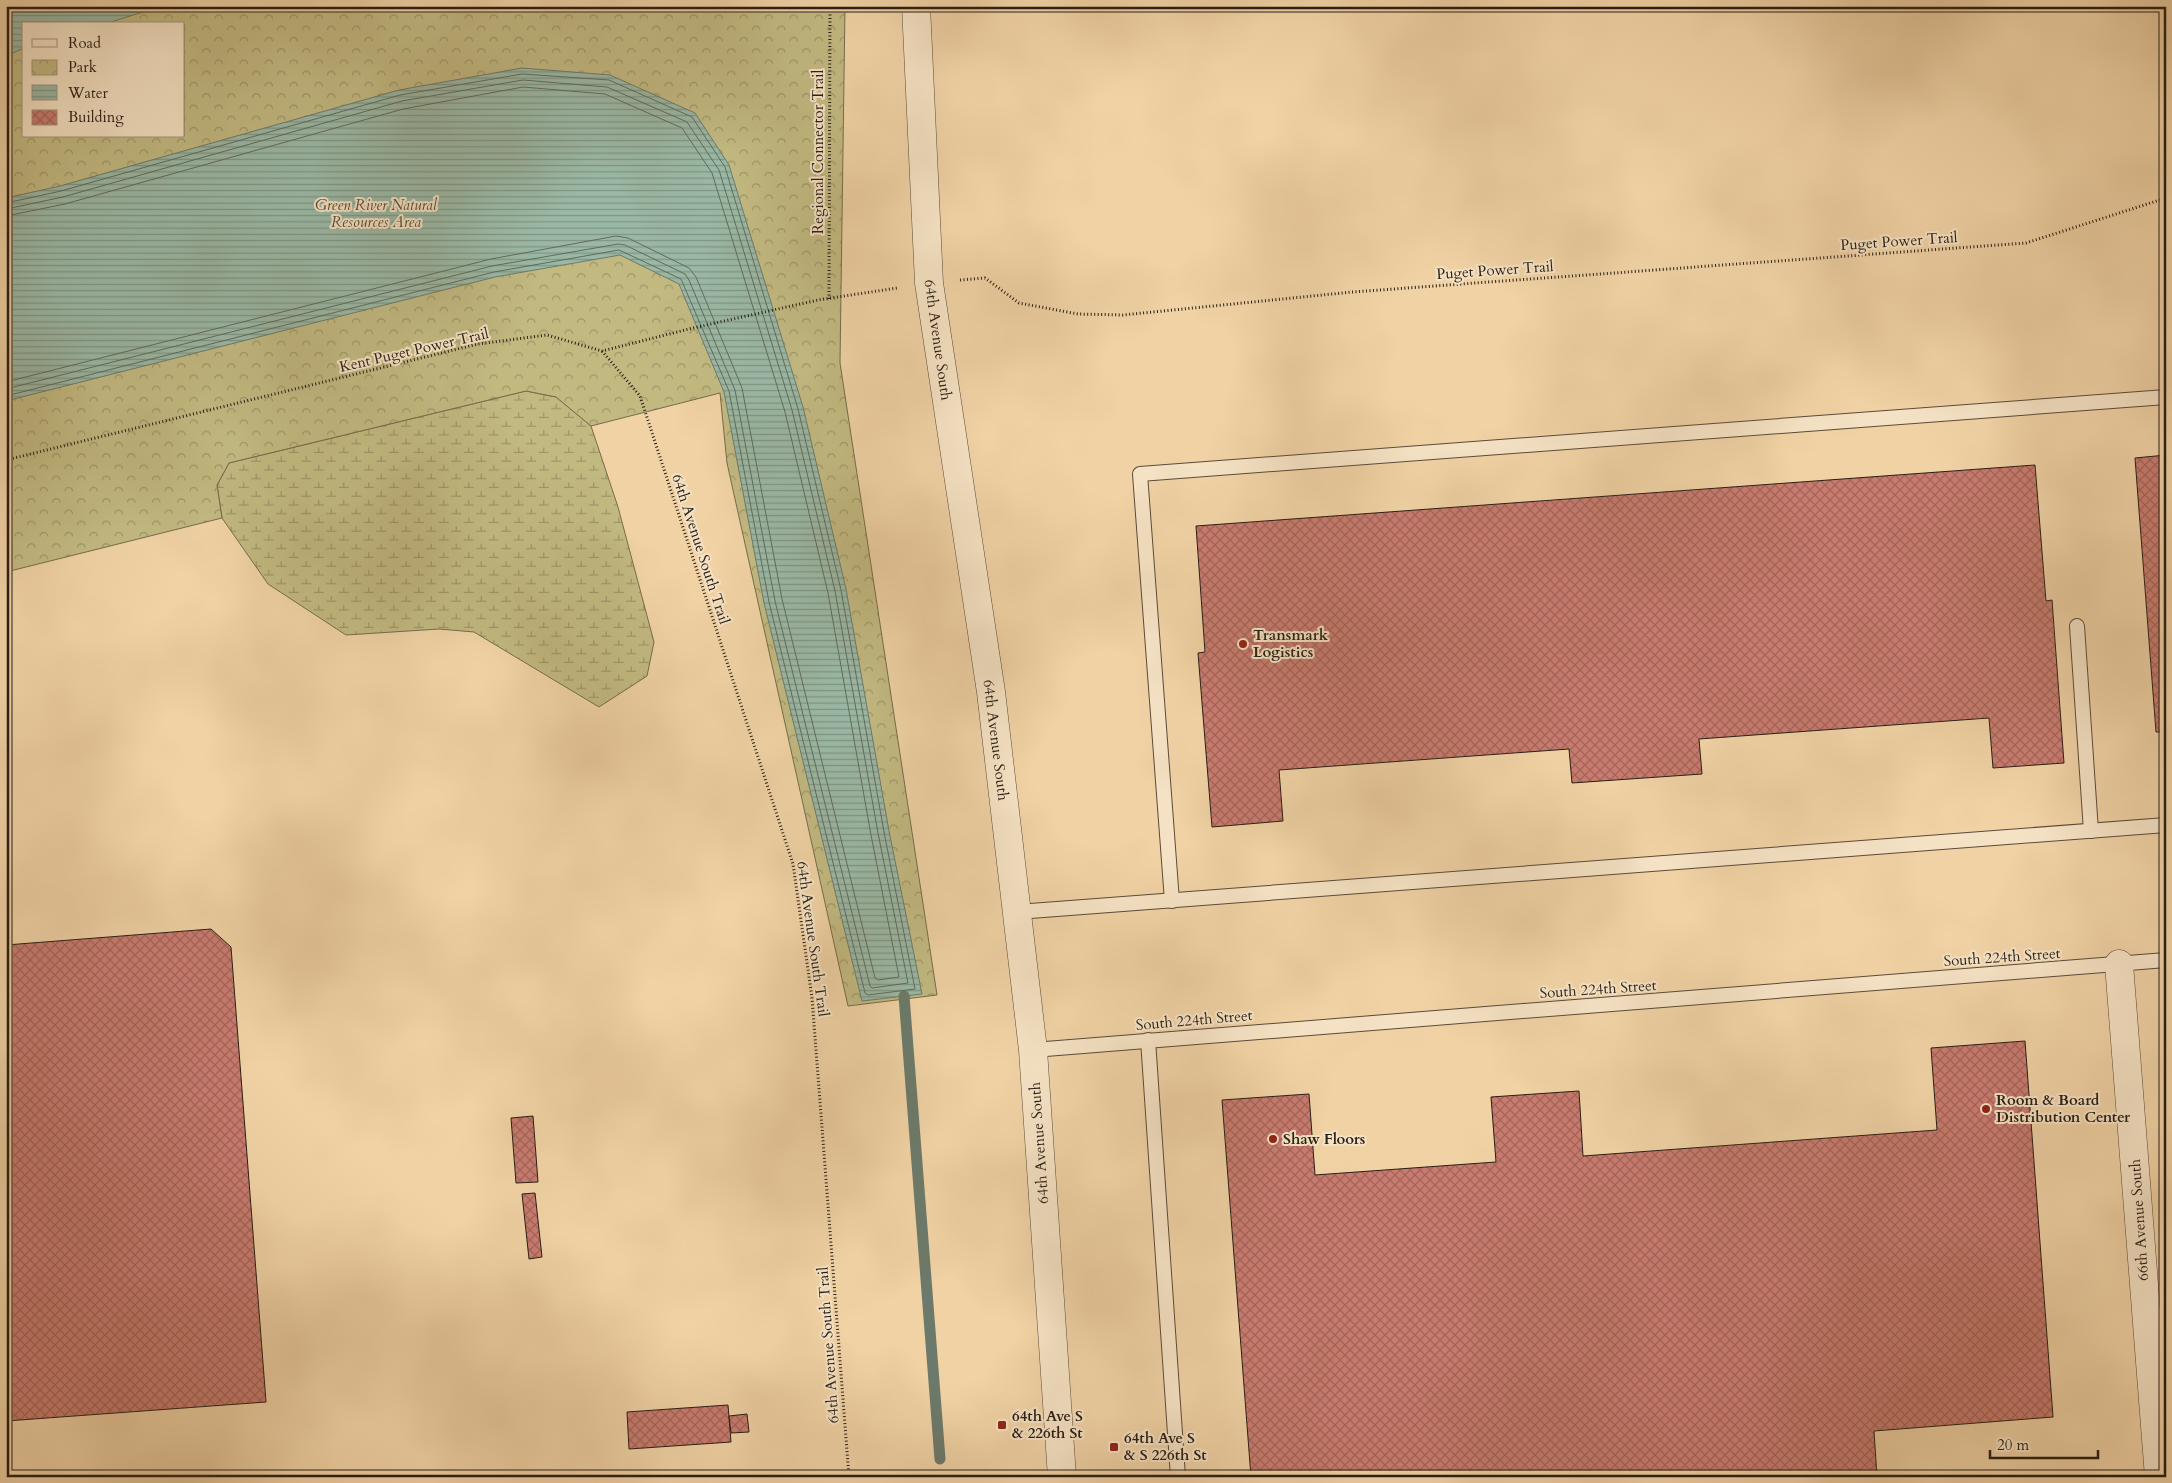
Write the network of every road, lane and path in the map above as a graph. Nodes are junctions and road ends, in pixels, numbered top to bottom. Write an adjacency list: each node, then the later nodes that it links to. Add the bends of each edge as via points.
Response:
1 (830, 6): 5 (path, Regional Connector Trail)
2 (916, 6): 4 (street, 64th Avenue South)
3 (2166, 198): 4 (path, Puget Power Trail, via 2026,243 1352,292 1123,315 1078,314 1019,303 985,278)
4 (929, 283): 5 (path, Puget Power Trail); 13 (street, 64th Avenue South, via 991,692)
5 (829, 299): 6 (path)
6 (602, 351): 8 (path, Kent Puget Power Trail, via 547,335 478,344); 18 (path, 64th Avenue South Trail, via 640,396 792,864 812,998)
7 (2166, 396): 12 (lane, via 1140,474)
8 (6, 460)
9 (2077, 626): 11 (lane)
10 (2166, 825): 11 (lane)
11 (2091, 831): 12 (lane)
12 (1172, 900): 13 (lane)
13 (1017, 912): 17 (street, 64th Avenue South)
14 (2166, 960): 15 (lane, South 224th Street)
15 (2119, 964): 16 (lane, South 224th Street); 21 (street, 66th Avenue South)
16 (1148, 1040): 17 (lane, South 224th Street); 20 (lane)
17 (1033, 1050): 19 (street, 64th Avenue South)
18 (849, 1477)
19 (1062, 1477)
20 (1178, 1477)
21 (2159, 1477)

